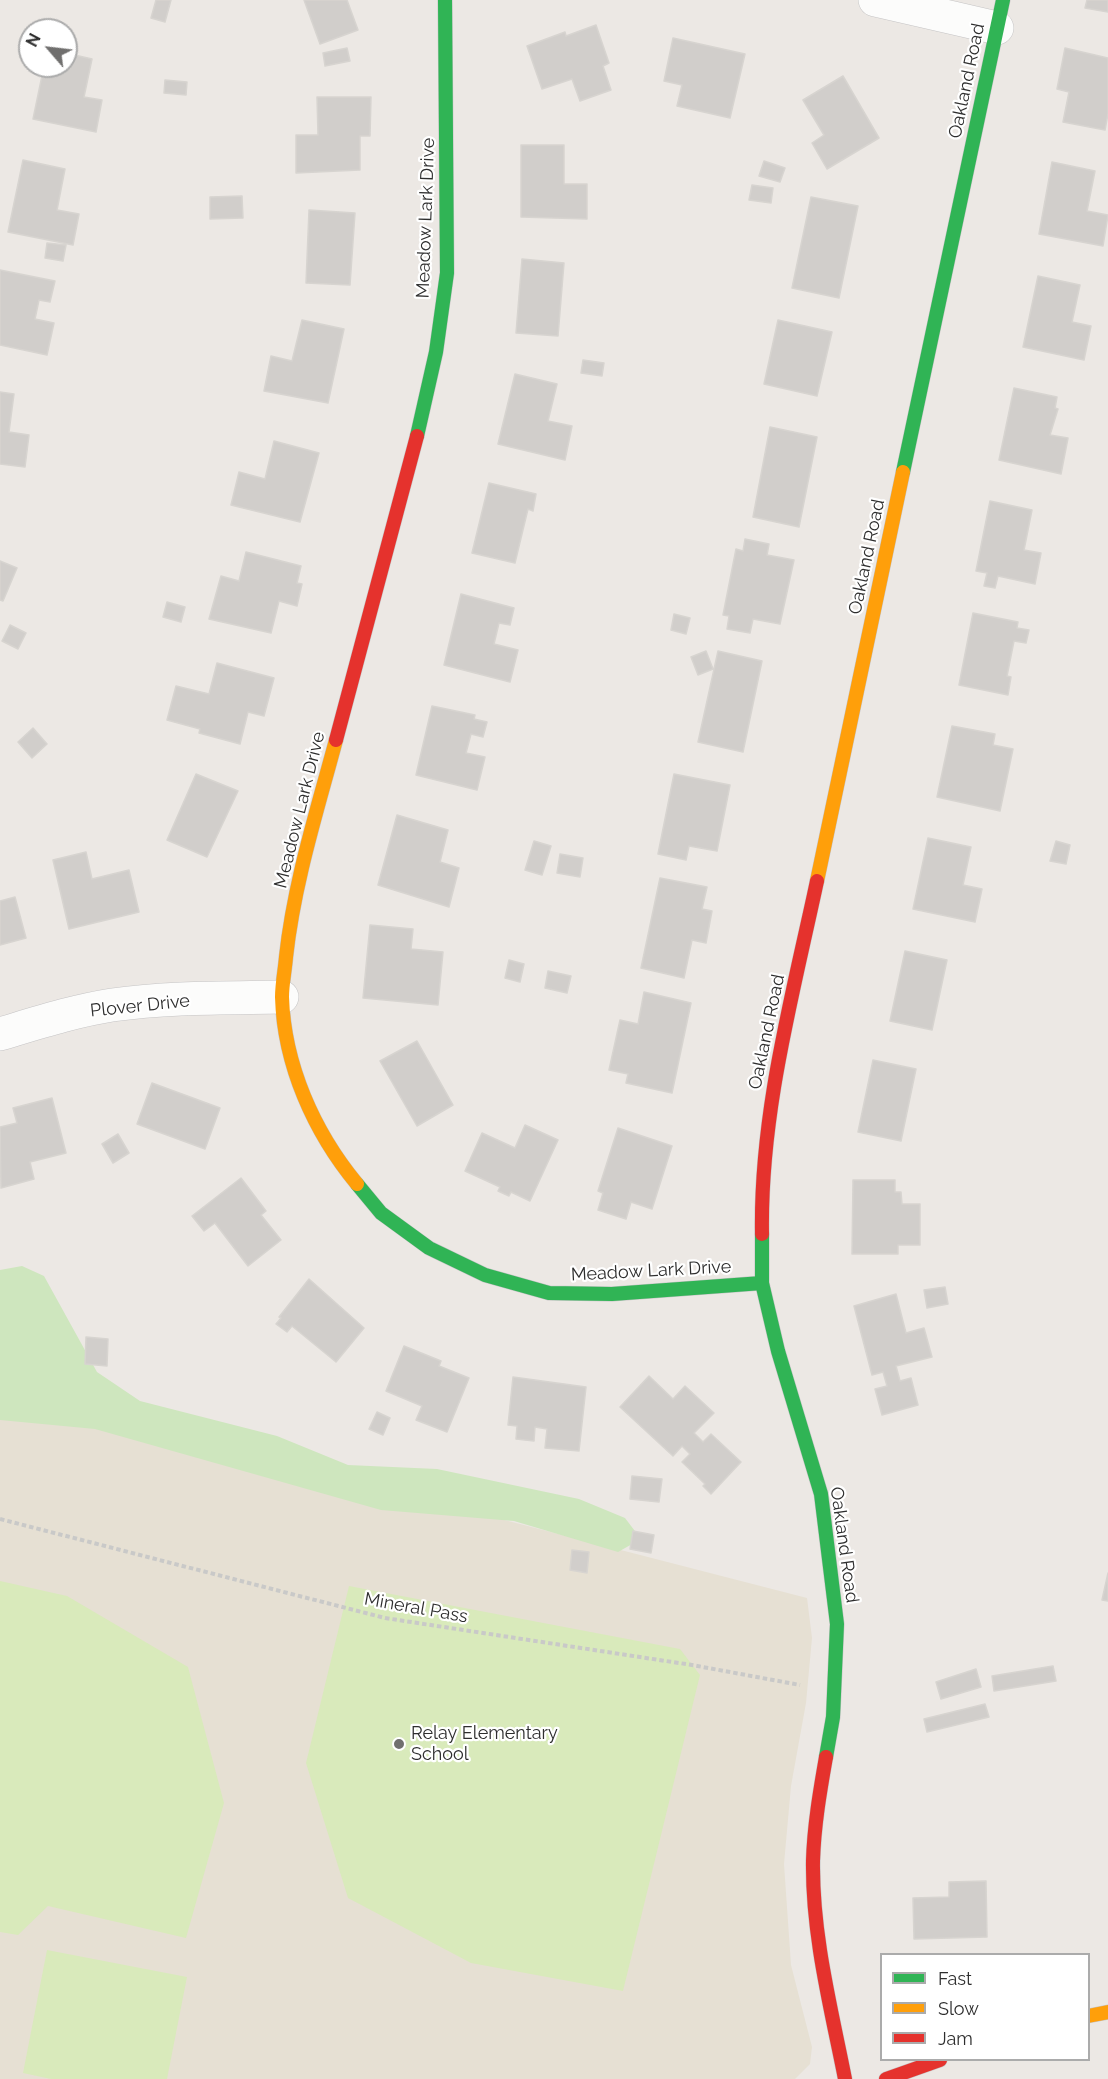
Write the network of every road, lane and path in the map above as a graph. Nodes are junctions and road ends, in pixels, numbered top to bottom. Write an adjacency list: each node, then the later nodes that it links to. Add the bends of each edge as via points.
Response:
1 (445, 0): 4 (street, Meadow Lark Drive, via 447,273 436,352 421,423 301,871)
2 (875, 0): 3 (street)
3 (1000, 14): 6 (street, Oakland Road, via 770,1107 761,1181)
4 (282, 997): 5 (street, Plover Drive, via 111,1005); 6 (street, Meadow Lark Drive, via 291,1059 315,1124 345,1171 381,1213 429,1248 485,1275 549,1293 612,1294)
5 (0, 1034)
6 (762, 1283): 8 (street, Oakland Road, via 821,1494 837,1624)
7 (0, 1519): 8 (path, Mineral Pass, via 385,1618 692,1665)
8 (834, 1692): 12 (street, Oakland Road, via 813,1862 820,1955)
9 (1108, 2012): 10 (street)
10 (1090, 2016)
11 (937, 2061): 13 (street)
12 (845, 2079)
13 (886, 2079)

